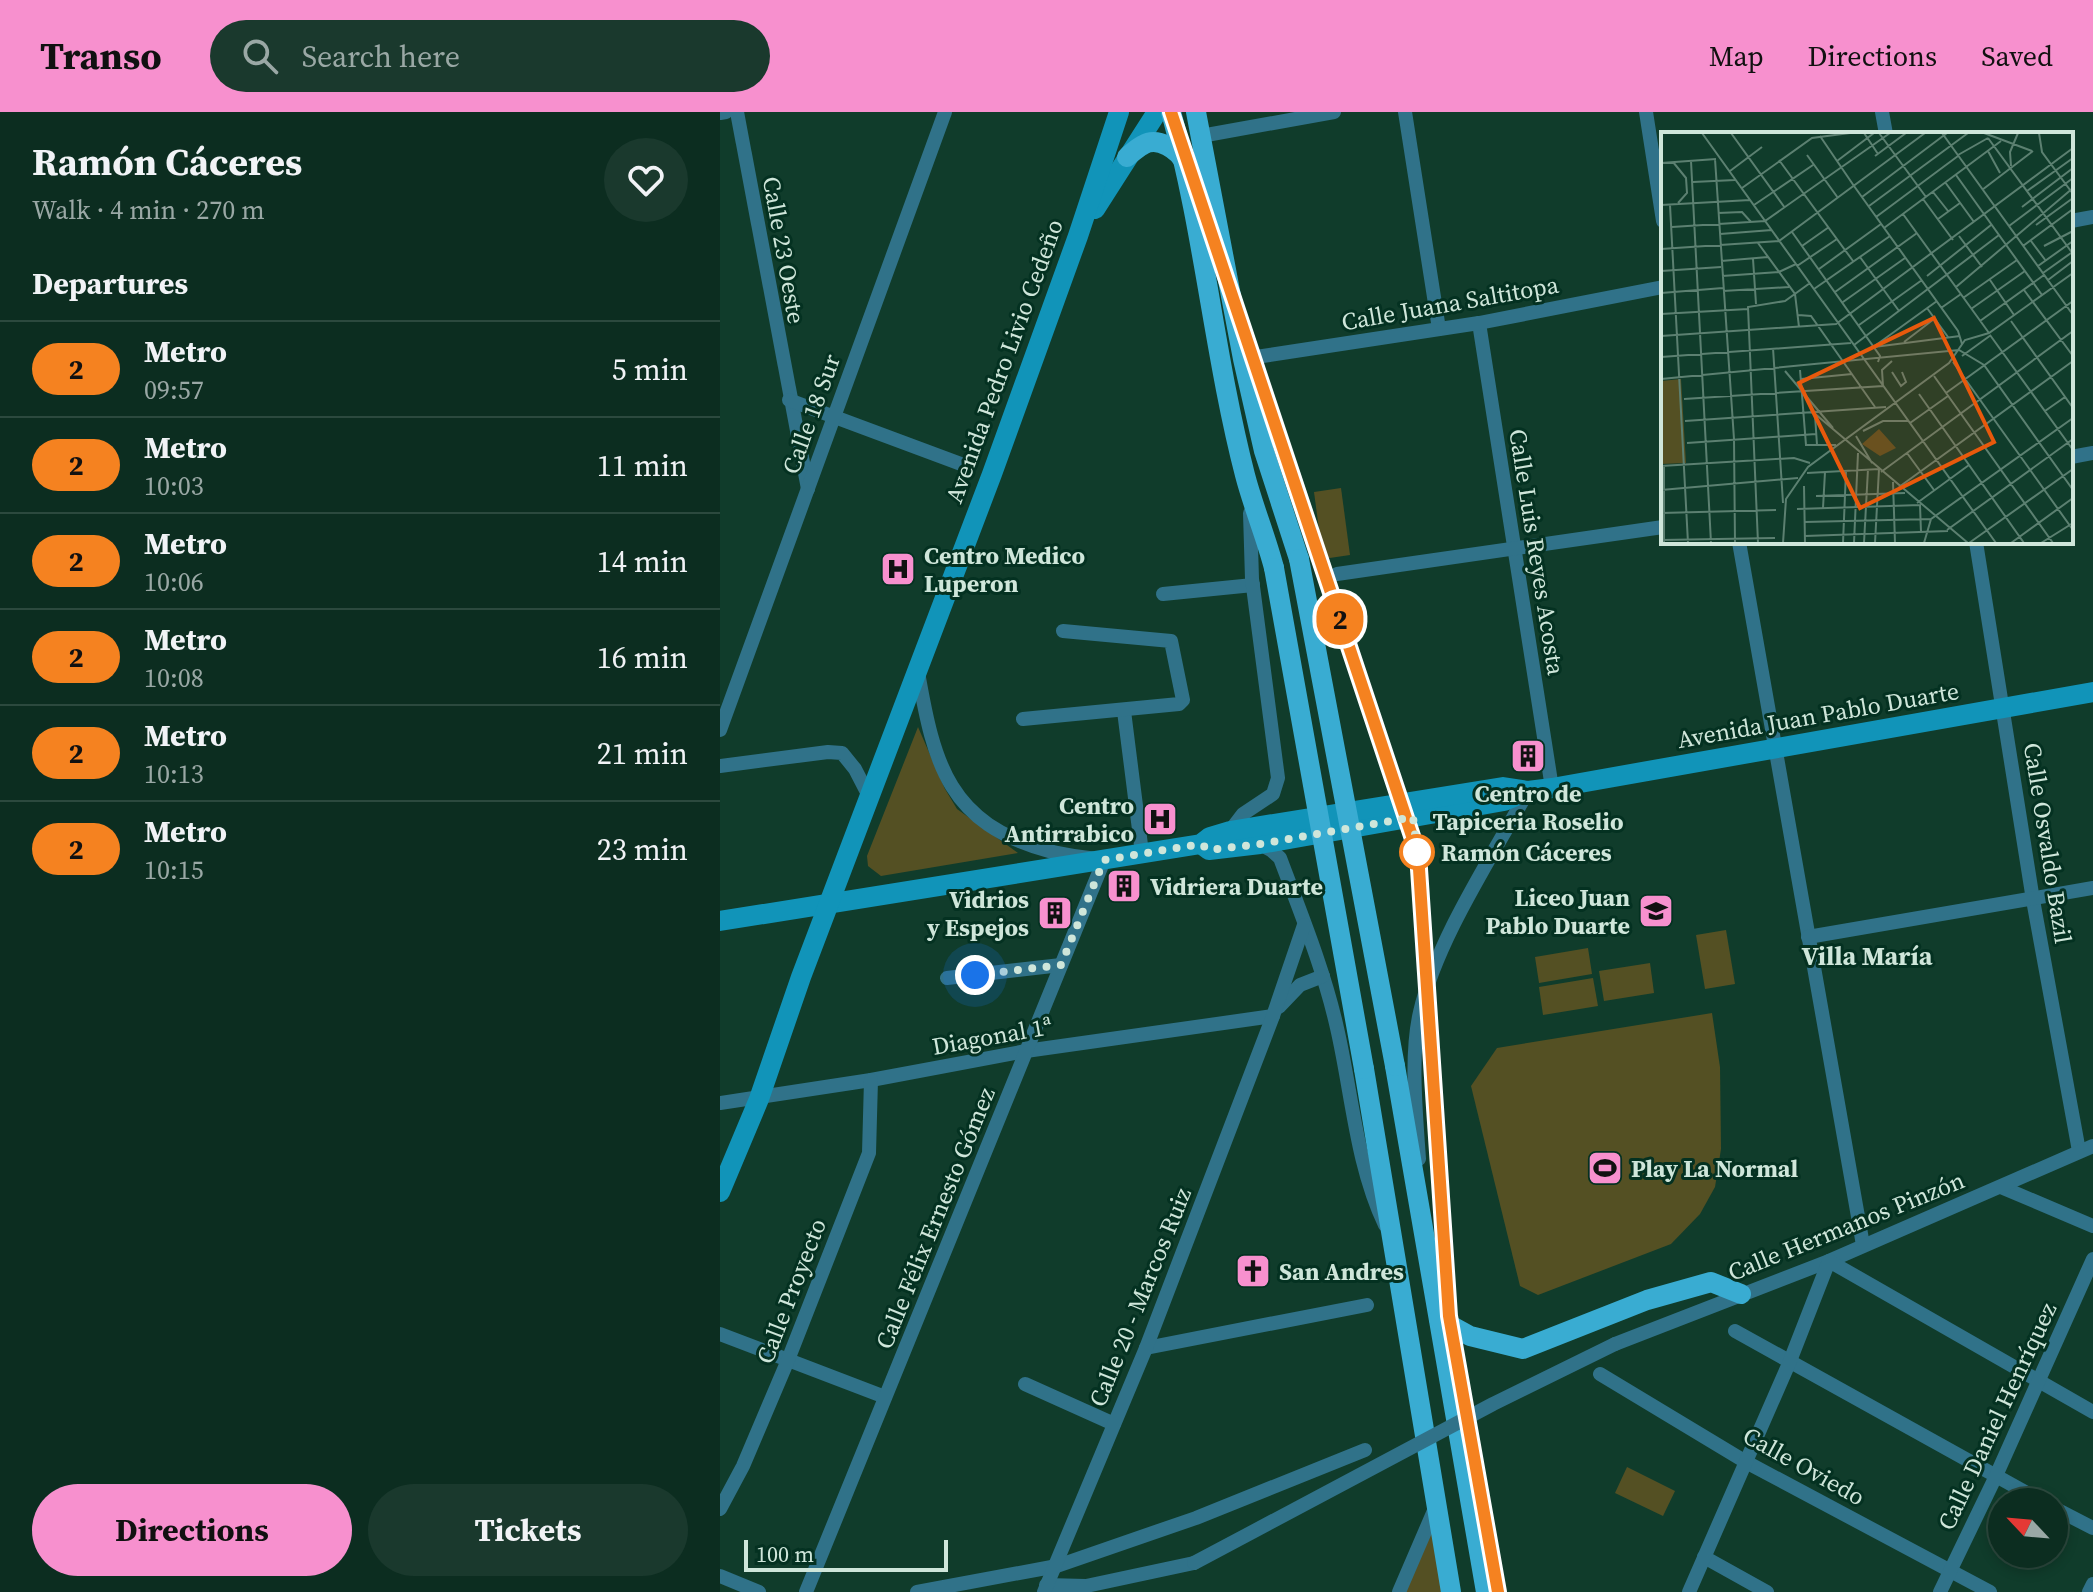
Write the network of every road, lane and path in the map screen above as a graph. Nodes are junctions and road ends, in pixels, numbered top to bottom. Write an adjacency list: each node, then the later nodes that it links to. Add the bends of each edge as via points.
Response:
1 (726, 112): 12 (street)
2 (737, 112): 25 (street, Calle 23 Oeste)
3 (945, 112): 26 (street, Calle 18 Sur)
4 (1119, 112): 20 (main road, Avenida Pedro Livio Cedeño)
5 (1157, 112): 15 (main road)
6 (1171, 112): 16 (main road)
7 (1196, 112): 14 (main road)
8 (1334, 112): 14 (street)
9 (1405, 112): 23 (street)
10 (1646, 112): 17 (street)
11 (1882, 112): 13 (street)
12 (720, 113)
13 (1886, 132)
14 (1201, 136): 24 (main road)
15 (1127, 157): 16 (main road, via 1155,142 1177,150); 20 (main road)
16 (1187, 169): 30 (main road)
17 (1661, 208)
18 (2093, 217): 19 (street)
19 (2073, 221)
20 (1078, 236): 40 (main road, Avenida Pedro Livio Cedeño)
21 (1661, 287): 22 (street, Calle Juana Saltitopa)
22 (1479, 323): 23 (street, Calle Juana Saltitopa); 35 (street, Calle Luis Reyes Acosta)
23 (1439, 329): 24 (street, Calle Juana Saltitopa)
24 (1243, 359): 74 (main road, bridge, via 1264,451 1299,559)
25 (789, 400): 26 (street); 31 (street, Calle 23 Oeste)
26 (833, 416): 29 (street); 31 (street, Calle 18 Sur)
27 (2093, 453): 28 (street)
28 (2073, 457)
29 (969, 467)
30 (1245, 477): 37 (street); 76 (main road, bridge, via 1274,568)
31 (808, 489): 45 (street, Calle 18 Sur)
32 (1661, 527): 35 (street)
33 (1739, 544): 46 (street)
34 (1976, 544): 42 (street, Calle Osvaldo Bazil)
35 (1514, 550): 36 (street); 48 (street, Calle Luis Reyes Acosta)
36 (1337, 574)
37 (1253, 585): 38 (street); 51 (street, via 1278,778 1273,794 1243,814)
38 (1163, 594)
39 (1063, 631): 43 (street, via 1174,643 1182,702)
40 (918, 672): 50 (main road, Avenida Pedro Livio Cedeño); 55 (street, via 932,741 962,803 1003,835 1050,852)
41 (2093, 692): 42 (main road, Avenida Juan Pablo Duarte)
42 (2004, 709): 46 (main road, Avenida Juan Pablo Duarte); 57 (street, Calle Osvaldo Bazil)
43 (1124, 711): 44 (street); 54 (street)
44 (1023, 719)
45 (720, 730)
46 (1775, 749): 48 (main road, Avenida Juan Pablo Duarte); 61 (street)
47 (720, 766): 50 (street, via 842,753)
48 (1552, 788): 49 (main road, Avenida Juan Pablo Duarte)
49 (1528, 791): 51 (main road, via 1503,787); 53 (main road, via 1504,801); 74 (street, via 1440,953 1420,1013 1414,1085)
50 (870, 798): 58 (main road, Avenida Pedro Livio Cedeño)
51 (1230, 831): 52 (main road)
52 (1201, 844): 53 (main road, via 1209,850); 54 (main road)
53 (1260, 844): 60 (street, via 1280,858)
54 (1142, 853): 55 (main road)
55 (1104, 860): 58 (main road); 62 (street, Calle Félix Ernesto Gómez)
56 (2093, 888): 57 (street)
57 (2033, 900): 61 (street); 70 (street, Calle Osvaldo Bazil)
58 (832, 902): 59 (main road); 68 (main road, Avenida Pedro Livio Cedeño)
59 (720, 921)
60 (1304, 925): 63 (street); 65 (street, Calle 20 - Marcos Ruiz)
61 (1808, 937): 75 (street)
62 (1061, 965): 64 (street); 66 (street, Calle Félix Ernesto Gómez)
63 (1323, 976): 65 (street, via 1300,985); 76 (street, via 1376,1208)
64 (947, 978)
65 (1273, 1016): 66 (street, Diagonal 1ª); 84 (street, Calle 20 - Marcos Ruiz)
66 (1026, 1051): 67 (street, Diagonal 1ª); 90 (street, Calle Félix Ernesto Gómez)
67 (871, 1080): 68 (street, Diagonal 1ª); 85 (street, Calle Proyecto, via 869,1153)
68 (759, 1099): 69 (street, Diagonal 1ª); 72 (main road, Avenida Pedro Livio Cedeño)
69 (720, 1103)
70 (2086, 1149): 71 (street, Calle Hermanos Pinzón)
71 (2001, 1187): 73 (street); 75 (street, Calle Hermanos Pinzón)
72 (720, 1192)
73 (2093, 1226)
74 (1424, 1231): 81 (main road)
75 (1863, 1245): 78 (street, Calle Hermanos Pinzón)
76 (1394, 1247): 97 (main road)
77 (2093, 1259): 88 (street, Calle Daniel Henríquez)
78 (1829, 1261): 79 (street, Calle Hermanos Pinzón); 86 (street); 88 (street)
79 (1741, 1294): 81 (main road, via 1711,1282 1647,1300 1523,1349 1470,1336); 107 (street, Calle Hermanos Pinzón, bridge, via 1615,1344 1194,1563)
80 (1367, 1305): 84 (street)
81 (1439, 1319): 113 (main road)
82 (1735, 1331): 86 (street)
83 (720, 1334): 85 (street)
84 (1146, 1348): 92 (street, Calle 20 - Marcos Ruiz)
85 (788, 1360): 90 (street); 98 (street, Calle Proyecto)
86 (1790, 1361): 94 (street); 95 (street)
87 (1600, 1374): 94 (street, Calle Oviedo)
88 (2037, 1382): 91 (street); 95 (street, Calle Daniel Henríquez)
89 (1025, 1384): 92 (street)
90 (885, 1397): 109 (street, Calle Félix Ernesto Gómez)
91 (2093, 1412)
92 (1114, 1424): 102 (street, Calle 20 - Marcos Ruiz)
93 (1365, 1450): 102 (street, via 1196,1518)
94 (1746, 1462): 101 (street); 103 (street, Calle Oviedo)
95 (1995, 1478): 96 (street); 103 (street, Calle Daniel Henríquez)
96 (2015, 1488)
97 (1436, 1505): 111 (street); 112 (main road)
98 (720, 1509)
99 (2068, 1515): 100 (street)
100 (2093, 1528)
101 (1704, 1557): 114 (street); 115 (street)
102 (1057, 1566): 106 (street, Calle 20 - Marcos Ruiz); 110 (street)
103 (1950, 1570): 116 (street, Calle Daniel Henríquez); 117 (street, Calle Oviedo)
104 (720, 1576): 108 (street)
105 (2093, 1584): 118 (street)
106 (1045, 1589): 107 (street)
107 (1068, 1589)
108 (759, 1592)
109 (806, 1592)
110 (917, 1592)
111 (1399, 1592)
112 (1451, 1592)
113 (1486, 1592)
114 (1689, 1592)
115 (1767, 1592)
116 (1940, 1592)
117 (1990, 1592)
118 (2089, 1592)

